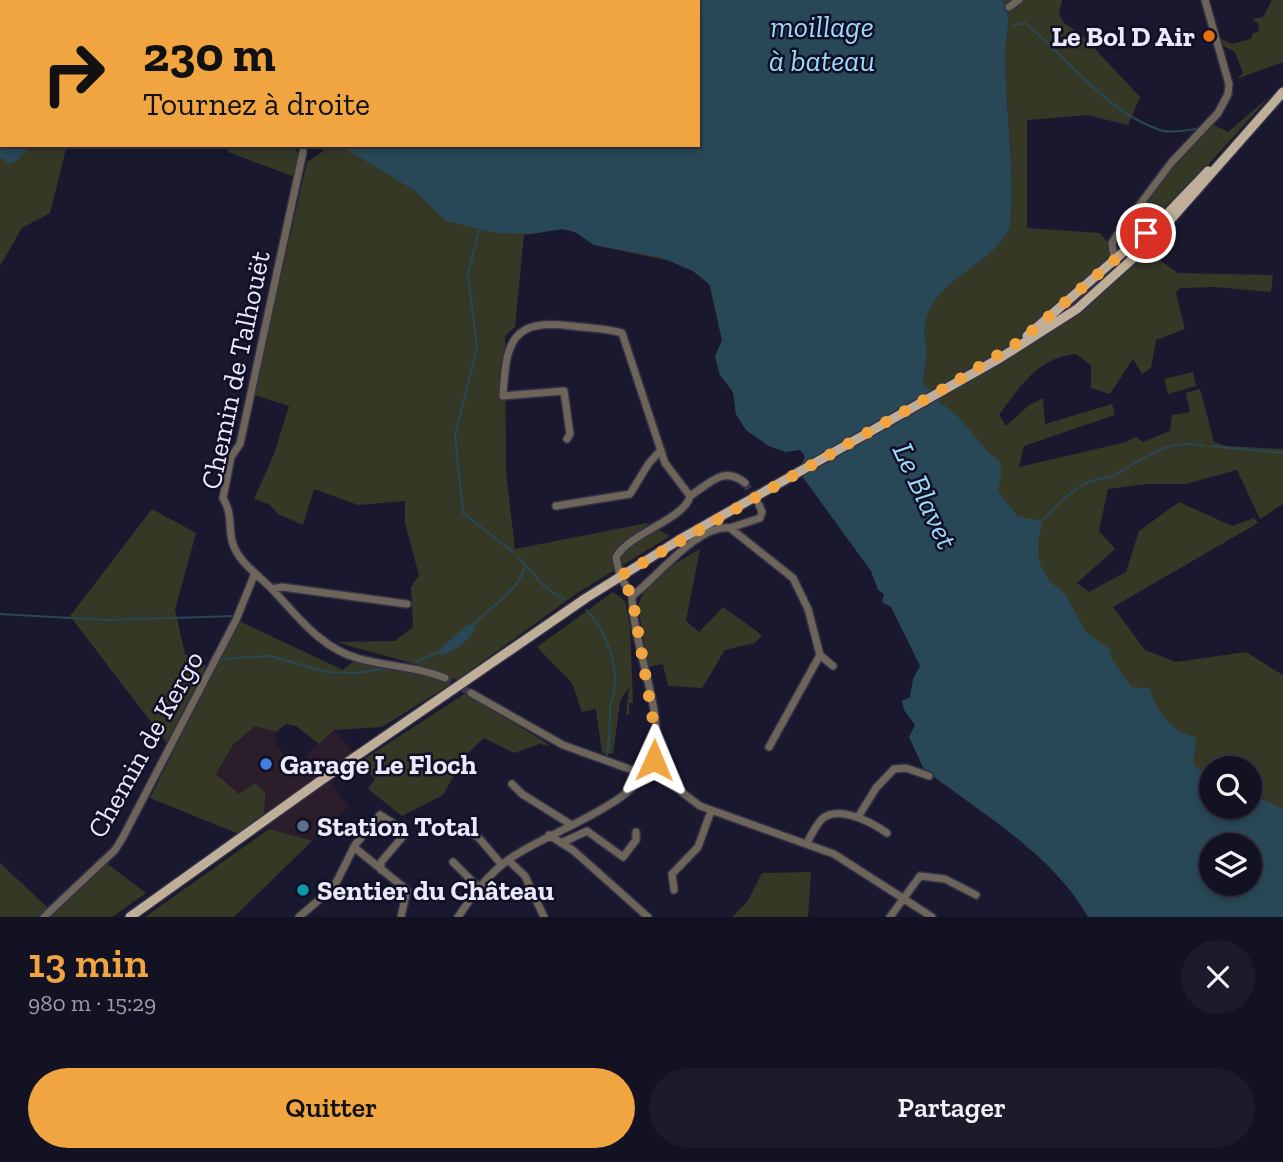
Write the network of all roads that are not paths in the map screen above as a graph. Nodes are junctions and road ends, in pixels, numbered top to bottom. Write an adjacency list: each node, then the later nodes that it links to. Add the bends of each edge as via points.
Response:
1 (1018, 0): 3 (street)
2 (1205, 0): 6 (street, via 1228,94 1218,113 1171,163)
3 (1009, 7)
4 (1283, 90): 13 (main road, via 1201,188 1120,273 1060,320)
5 (303, 152): 16 (street, Chemin de Talhouët, via 240,444 231,457 223,498 231,512 234,547)
6 (1116, 235): 7 (street); 8 (street)
7 (1123, 249)
8 (1114, 257)
9 (567, 439): 10 (street, via 564,391 503,396 507,352 530,326 551,324 617,332 625,337)
10 (662, 450): 12 (street, via 670,472); 14 (street, via 630,494)
11 (746, 483): 12 (street, via 723,475)
12 (690, 496): 17 (street, via 679,511 621,549 616,557)
13 (757, 501): 15 (street, via 760,518); 17 (main road)
14 (556, 506)
15 (730, 528): 19 (street, via 683,550); 21 (street, via 798,585)
16 (255, 573): 18 (street, Chemin de Talhouët); 46 (street, Chemin de Kergo, via 236,620 123,838)
17 (620, 576): 19 (street); 47 (main road)
18 (272, 589): 20 (street); 23 (street, Chemin de Talhouët, via 316,636 340,652 365,661 416,667)
19 (632, 596): 26 (street, via 656,738)
20 (407, 604)
21 (820, 655): 22 (street); 25 (street)
22 (834, 666)
23 (445, 678)
24 (471, 693): 26 (street, via 563,745)
25 (769, 747)
26 (648, 771): 29 (street); 31 (street, via 620,797)
27 (929, 776): 30 (street, via 894,769)
28 (512, 783): 31 (street)
29 (711, 811): 37 (street); 43 (street, via 698,846 672,874)
30 (858, 817): 34 (street); 37 (street, via 826,816)
31 (569, 824): 35 (street)
32 (468, 832): 40 (street)
33 (636, 832): 36 (street, via 636,840 623,857 587,831)
34 (887, 833)
35 (549, 835): 36 (street); 40 (street)
36 (561, 843): 52 (street)
37 (807, 843): 45 (street, via 842,858)
38 (355, 848): 41 (street); 41 (street, via 380,815 404,830 380,862); 48 (street, via 334,887)
39 (453, 862): 42 (street)
40 (505, 862): 42 (street); 51 (street, via 525,876)
41 (381, 870): 49 (street, via 407,890)
42 (479, 888): 50 (street)
43 (674, 890)
44 (976, 895): 45 (street, via 945,879 923,875)
45 (903, 897): 53 (street); 54 (street)
46 (44, 917)
47 (130, 917)
48 (299, 917)
49 (401, 917)
50 (458, 917)
51 (544, 917)
52 (648, 917)
53 (890, 917)
54 (932, 917)

